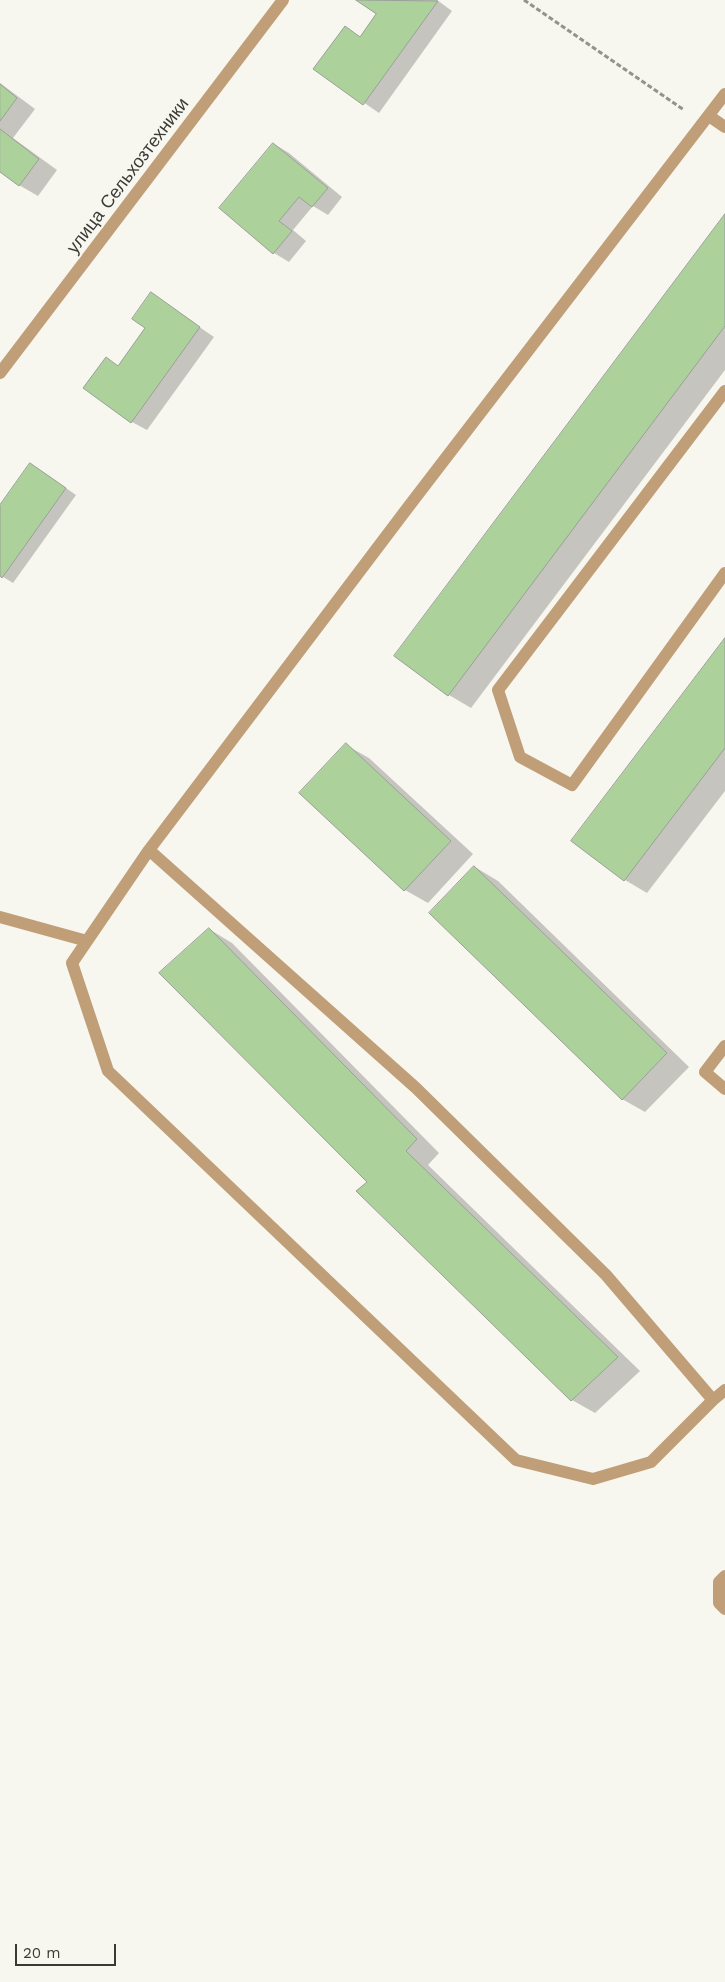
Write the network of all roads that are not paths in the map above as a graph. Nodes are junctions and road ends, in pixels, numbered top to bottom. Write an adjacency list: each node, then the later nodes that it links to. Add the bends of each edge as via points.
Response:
1 (283, 0): 5 (street, улица Сельхозтехники)
2 (725, 94): 3 (street)
3 (706, 119): 4 (street); 8 (street)
4 (725, 127)
5 (0, 373)
6 (725, 392): 7 (street, via 498,690 520,757 572,785)
7 (725, 573)
8 (149, 850): 10 (street); 14 (street, via 416,1088 606,1275)
9 (0, 917): 10 (street)
10 (87, 941): 14 (street, via 72,963 108,1071 516,1460 593,1480 651,1462)
11 (725, 1046): 12 (street, via 705,1072)
12 (725, 1089)
13 (725, 1390): 14 (street)
14 (712, 1400)
15 (725, 1576): 16 (street, via 719,1582 719,1603)
16 (725, 1609)

